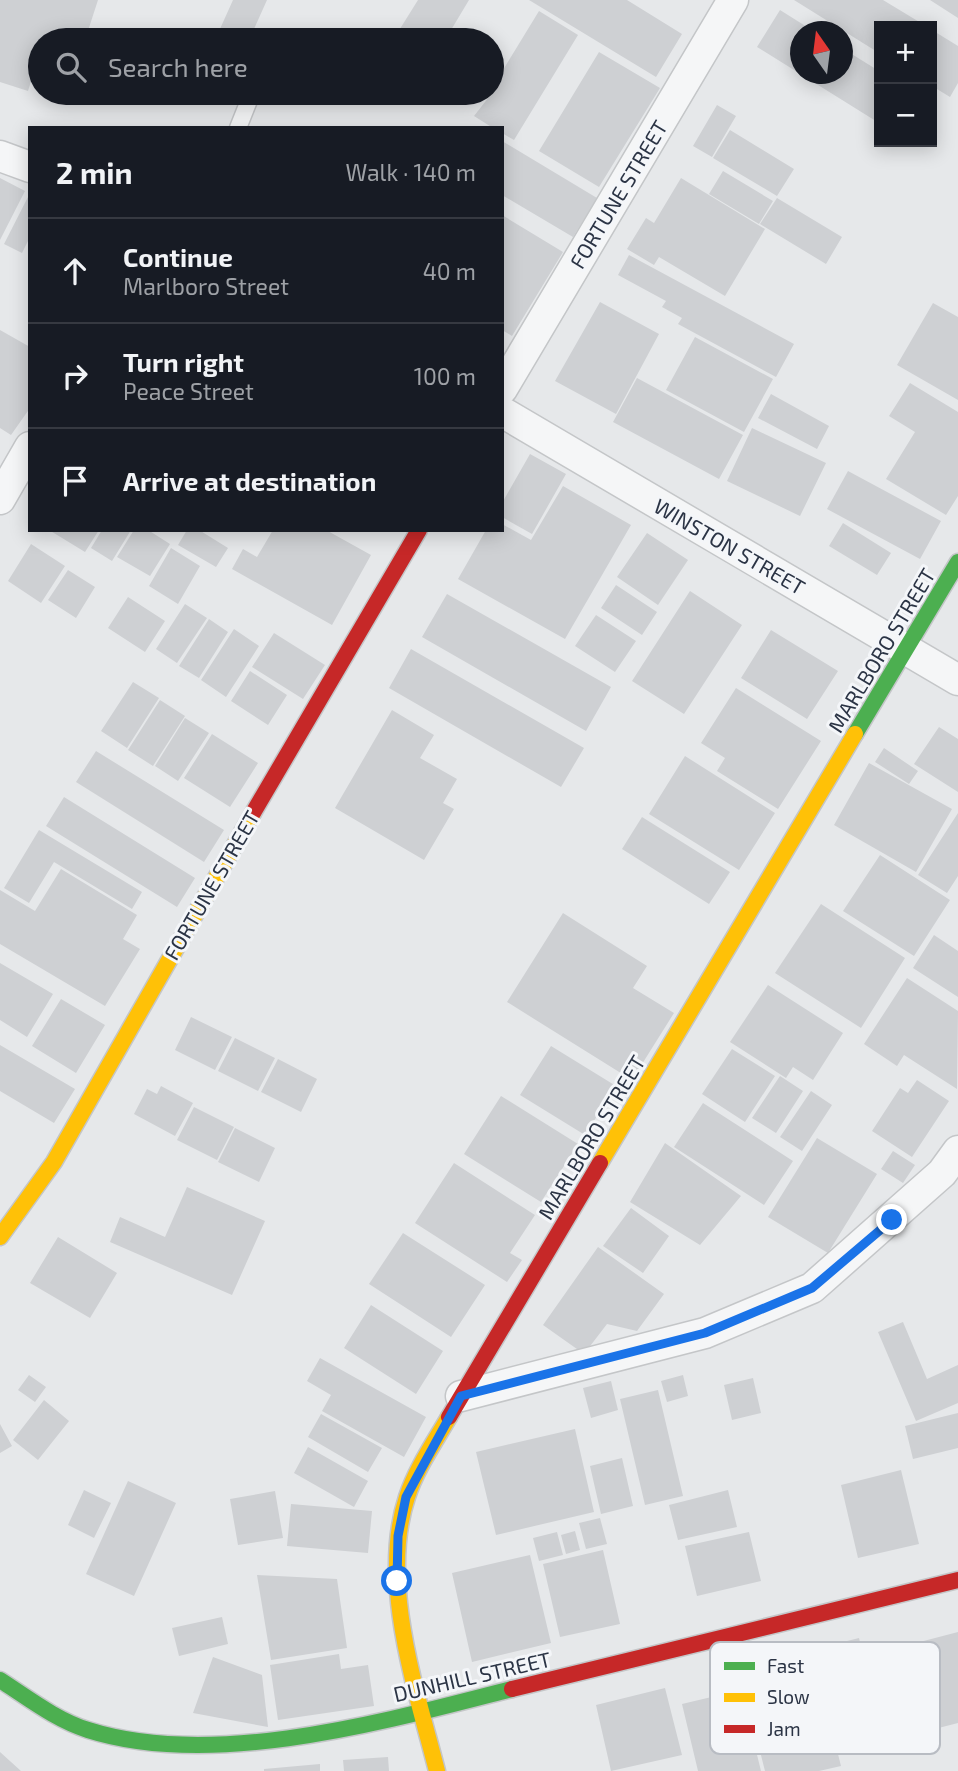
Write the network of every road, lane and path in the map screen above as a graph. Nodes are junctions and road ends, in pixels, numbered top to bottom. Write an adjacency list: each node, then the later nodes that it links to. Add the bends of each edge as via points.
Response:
1 (723, 3): 6 (street, FORTUNE STREET)
2 (247, 105): 3 (lane)
3 (239, 126)
4 (0, 156): 5 (street)
5 (28, 166)
6 (504, 386)
7 (504, 413): 12 (street, WINSTON STREET)
8 (28, 450): 9 (street)
9 (0, 499)
10 (418, 532): 15 (street, FORTUNE STREET, via 54,1162)
11 (958, 562): 12 (street, MARLBORO STREET)
12 (906, 649): 13 (street, WINSTON STREET); 16 (street, MARLBORO STREET)
13 (958, 680)
14 (958, 1151): 16 (street, via 942,1173 812,1288 705,1333)
15 (0, 1237)
16 (461, 1396): 19 (street, MARLBORO STREET, via 406,1497 398,1536 397,1581)
17 (958, 1580): 19 (street, DUNHILL STREET)
18 (0, 1680): 19 (street, DUNHILL STREET, via 47,1710 96,1733 165,1743 229,1744 300,1735)
19 (422, 1710): 20 (street, MARLBORO STREET)
20 (437, 1771)

